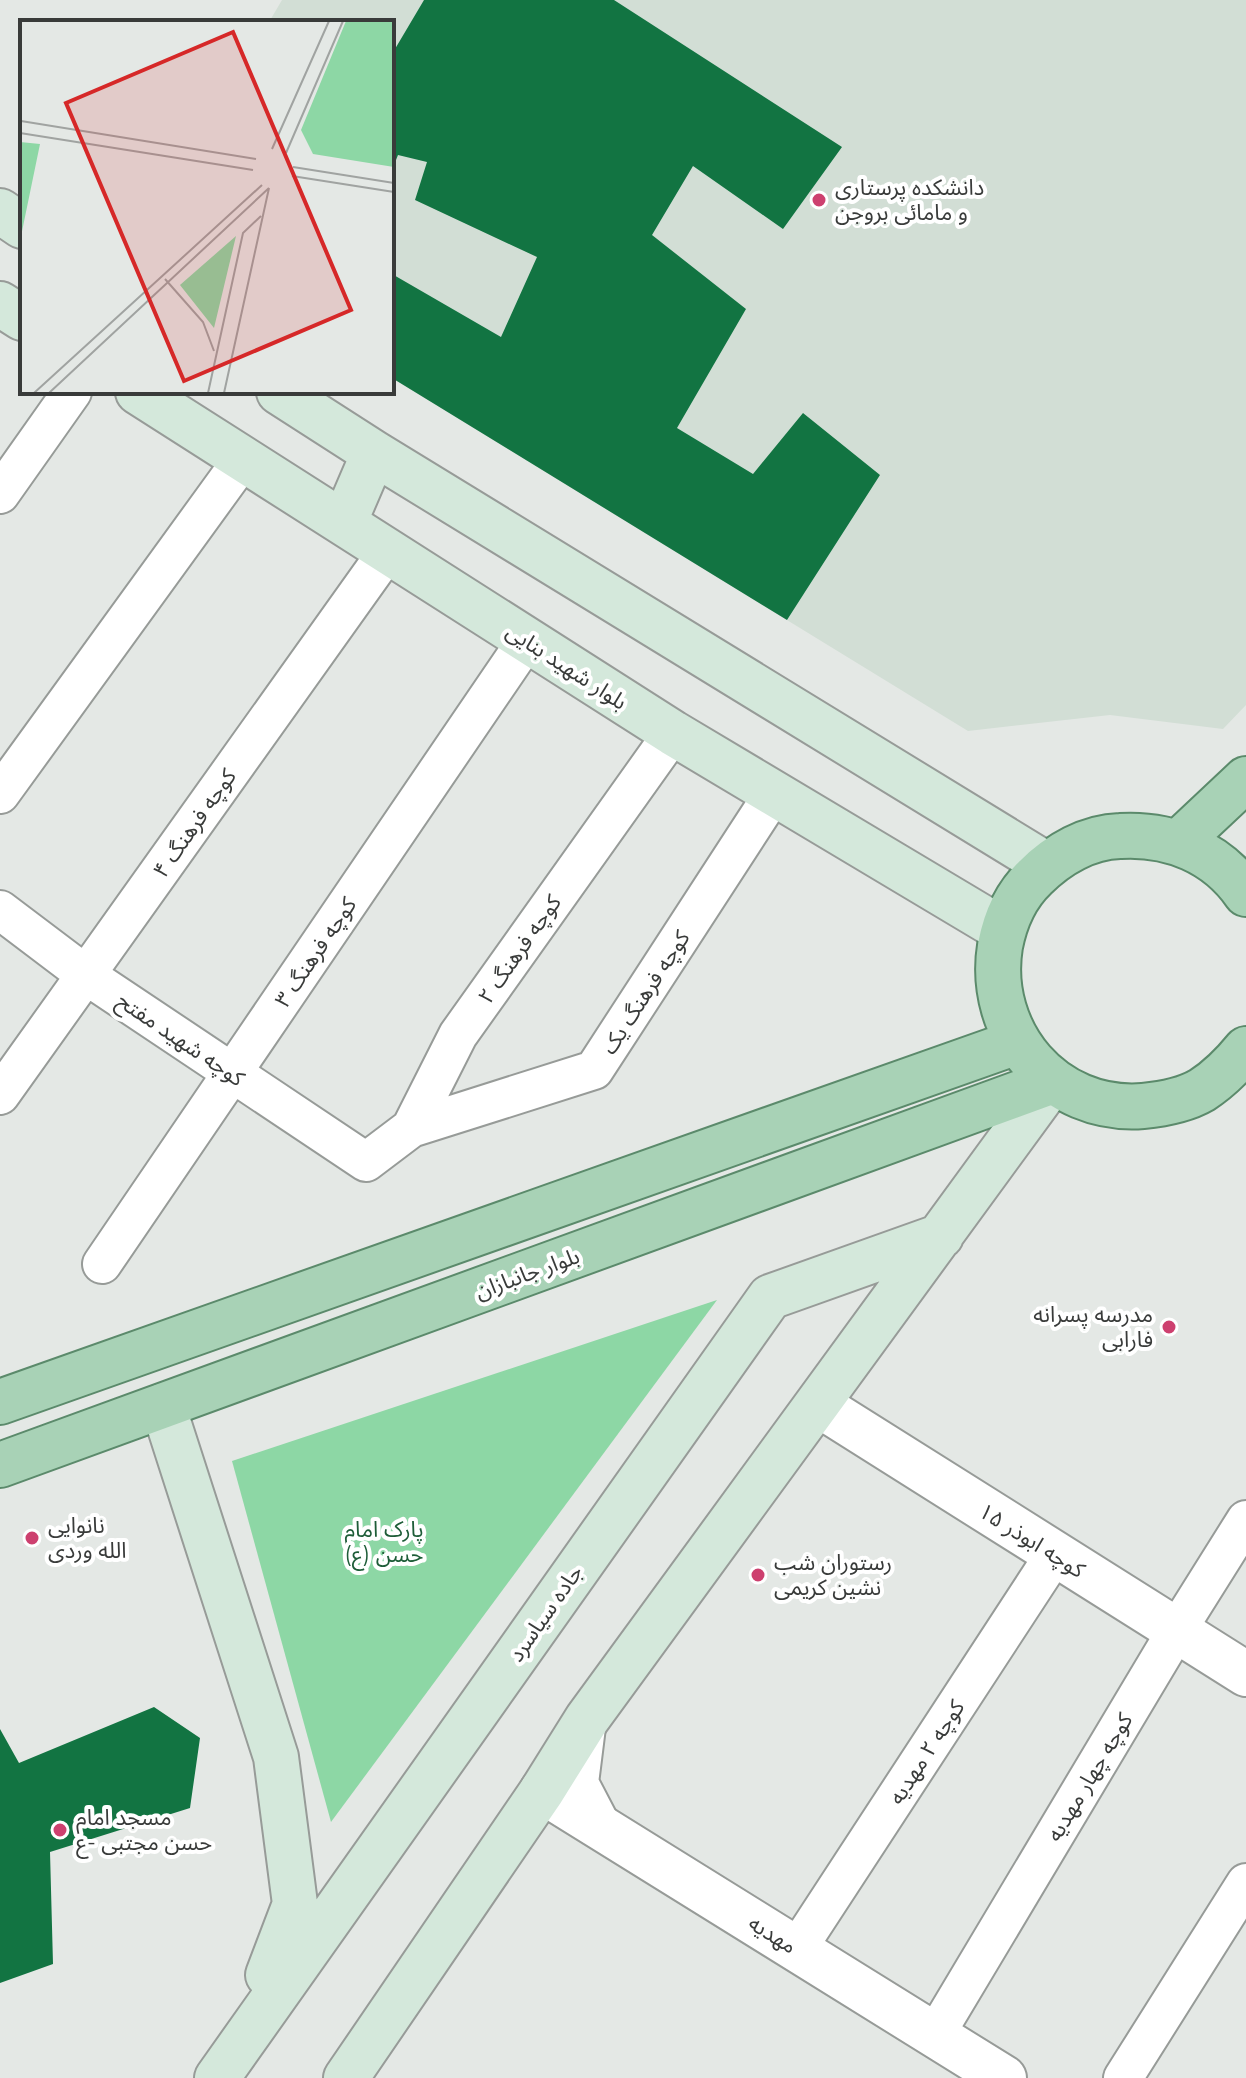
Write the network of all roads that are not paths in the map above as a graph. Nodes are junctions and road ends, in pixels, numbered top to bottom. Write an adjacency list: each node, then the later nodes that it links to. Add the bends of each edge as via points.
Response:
1 (0, 211): 2 (main road)
2 (20, 225)
3 (0, 304): 4 (main road)
4 (20, 317)
5 (71, 394): 10 (street)
6 (141, 394): 9 (main road, بلوار شهید بنایی)
7 (282, 394): 8 (main road)
8 (374, 453): 11 (main road); 19 (main road)
9 (243, 459): 11 (main road, بلوار شهید بنایی); 17 (street)
10 (0, 494)
11 (344, 523): 12 (main road, بلوار شهید بنایی)
12 (388, 551): 13 (main road, بلوار شهید بنایی); 23 (street, کوچه فرهنگ ۴)
13 (527, 640): 14 (main road, بلوار شهید بنایی); 26 (street, کوچه فرهنگ ۳)
14 (673, 733): 16 (main road, بلوار شهید بنایی); 29 (street, کوچه فرهنگ ۲, via 458,1035)
15 (1246, 779): 18 (main road)
16 (774, 793): 22 (main road, بلوار شهید بنایی); 29 (street, کوچه فرهنگ یک, via 594,1070)
17 (0, 794)
18 (1179, 842): 19 (main road, via 1144,834 1109,836 1076,846); 20 (main road, via 1210,857)
19 (1047, 865): 22 (main road, via 1028,883)
20 (1246, 894)
21 (0, 910): 23 (street, کوچه شهید مفتح)
22 (1003, 930): 24 (main road, via 998,981)
23 (86, 975): 26 (street, کوچه شهید مفتح); 28 (street, کوچه فرهنگ ۴)
24 (1017, 1042): 27 (main road); 33 (main road)
25 (1241, 1065): 27 (main road, via 1200,1091 1164,1104 1125,1107 1087,1099)
26 (234, 1073): 30 (street, کوچه شهید مفتح); 32 (street, کوچه فرهنگ ۳)
27 (1053, 1081): 31 (main road); 36 (main road, بلوار جانبازان)
28 (0, 1095)
29 (411, 1128): 30 (street, کوچه فرهنگ ۲)
30 (366, 1162)
31 (941, 1236): 35 (main road); 47 (main road, جاده سیاسرد, via 770,1297)
32 (102, 1264)
33 (140, 1352): 34 (main road); 36 (main road)
34 (0, 1402)
35 (819, 1405): 39 (street, کوچه ابوذر ۱۵); 42 (main road)
36 (163, 1406): 37 (main road, بلوار جانبازان); 47 (main road, via 276,1757 295,1904)
37 (0, 1465)
38 (1246, 1520): 40 (street, کوچه چهار مهدیه)
39 (1055, 1554): 40 (street, کوچه ابوذر ۱۵); 46 (street, کوچه ۲ مهدیه)
40 (1177, 1630): 41 (street, کوچه ابوذر ۱۵); 48 (street, کوچه چهار مهدیه)
41 (1246, 1674)
42 (587, 1719): 43 (main road); 44 (street, via 579,1783)
43 (542, 1791): 44 (street, مهدیه); 50 (main road)
44 (603, 1829): 46 (street, مهدیه)
45 (1246, 1883): 52 (street)
46 (797, 1949): 48 (street, مهدیه)
47 (249, 2031): 49 (main road, جاده سیاسرد)
48 (935, 2035): 51 (street, مهدیه)
49 (217, 2078)
50 (346, 2078)
51 (1004, 2078)
52 (1123, 2078)

